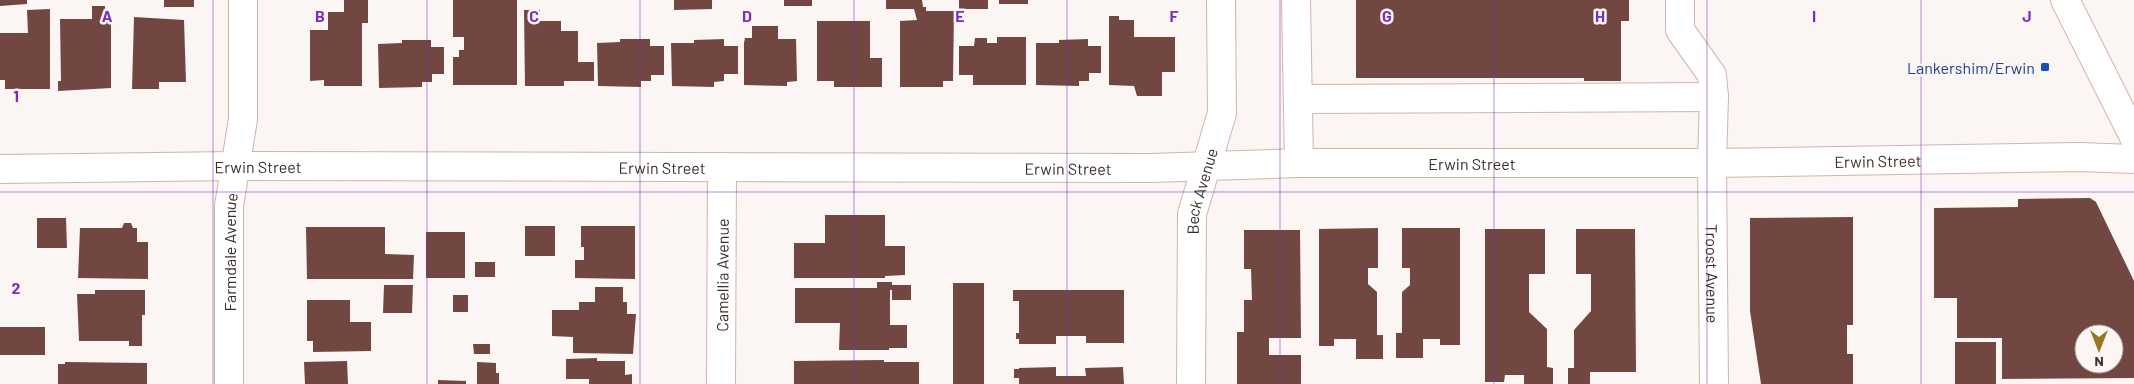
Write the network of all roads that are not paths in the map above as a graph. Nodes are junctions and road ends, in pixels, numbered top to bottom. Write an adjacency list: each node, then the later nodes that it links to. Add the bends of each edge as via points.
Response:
1 (243, 0): 12 (street, Farmdale Avenue, via 243,119)
2 (1222, 0): 14 (street, Beck Avenue, via 1222,112)
3 (1296, 0): 7 (street)
4 (1680, 0): 6 (street, Troost Avenue, via 1680,30 1712,75)
5 (2065, 0): 8 (street)
6 (1714, 97): 7 (street); 11 (street, Troost Avenue)
7 (1299, 99): 10 (street)
8 (2134, 137)
9 (2134, 159): 11 (street, Erwin Street, via 2079,157)
10 (1299, 163): 11 (street, Erwin Street); 14 (street, Erwin Street)
11 (1712, 163): 19 (street, Troost Avenue)
12 (236, 166): 13 (street, Erwin Street); 15 (street, Erwin Street); 16 (street, Farmdale Avenue, via 229,206)
13 (722, 167): 14 (street, Erwin Street); 17 (street, Camellia Avenue)
14 (1207, 167): 18 (street, Beck Avenue, via 1192,214)
15 (0, 169)
16 (229, 384)
17 (721, 384)
18 (1191, 384)
19 (1714, 384)

